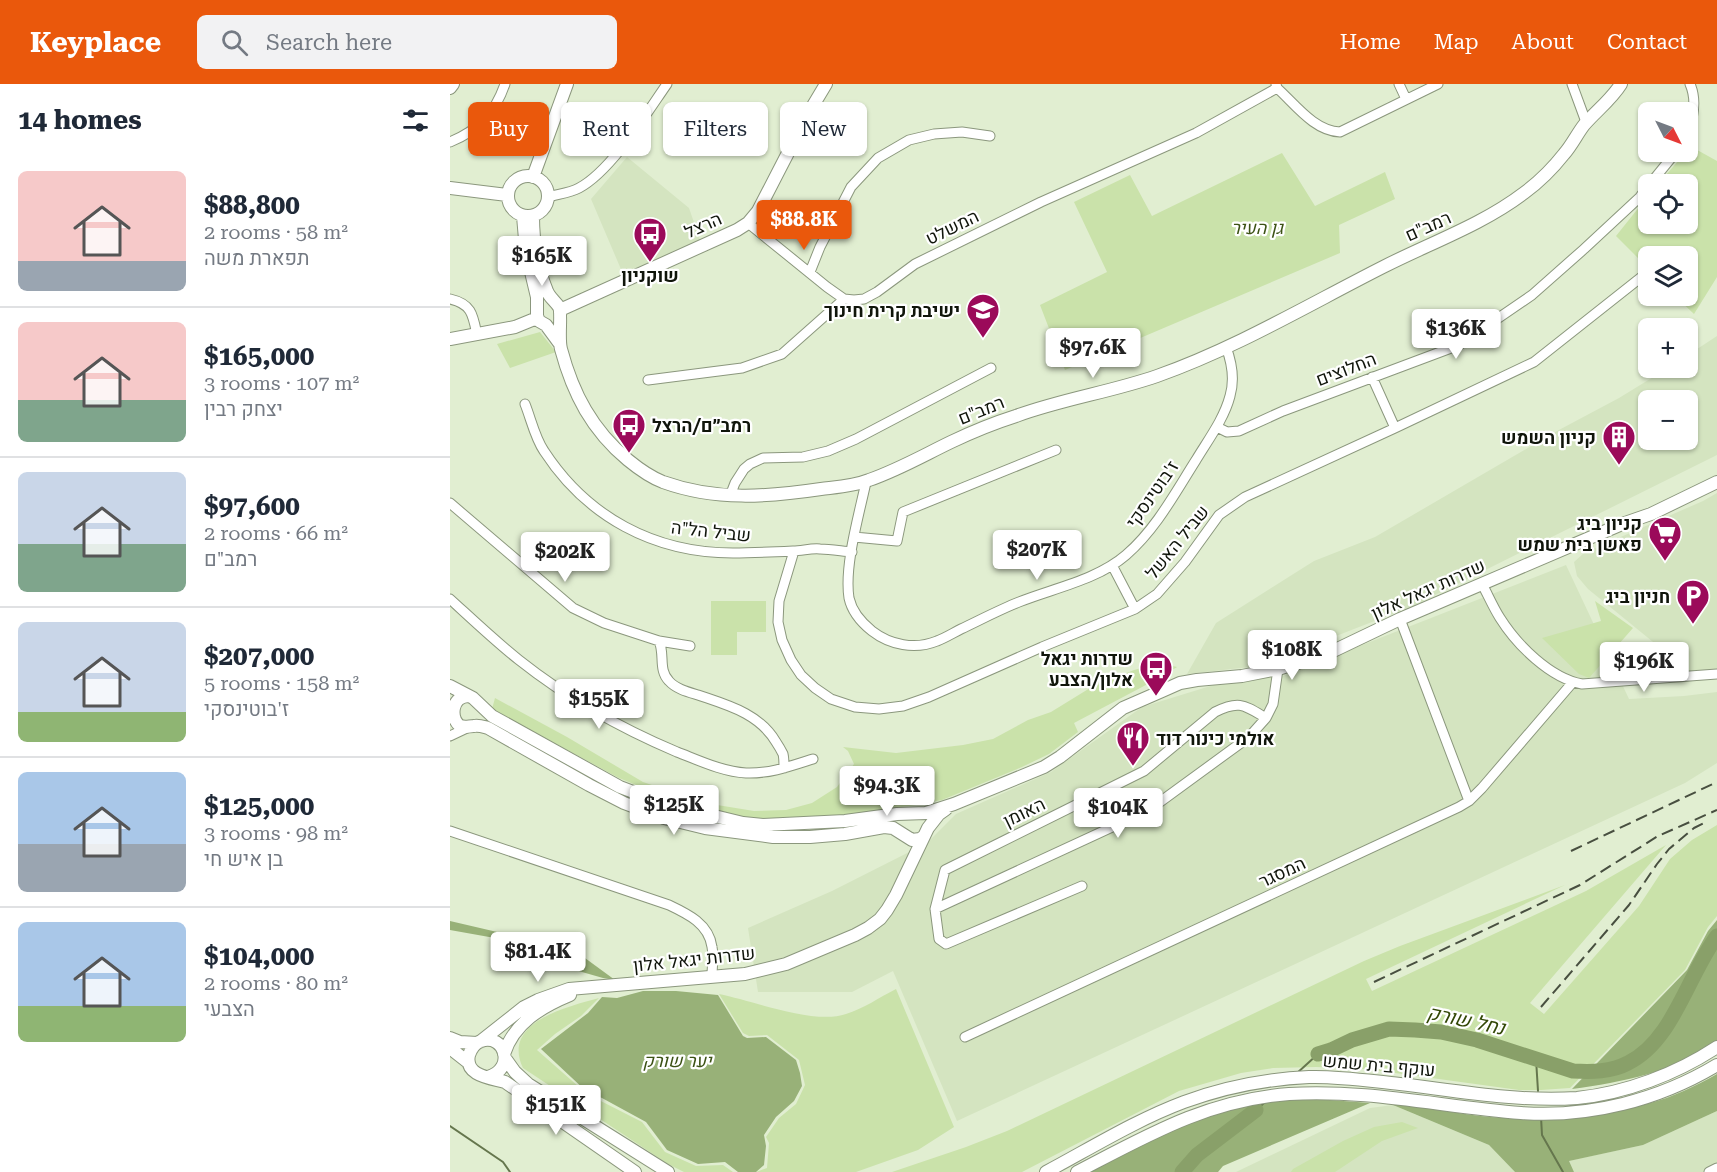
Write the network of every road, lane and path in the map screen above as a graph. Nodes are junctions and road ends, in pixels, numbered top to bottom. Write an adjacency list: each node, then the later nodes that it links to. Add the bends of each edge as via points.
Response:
1 (505, 84): 15 (street, via 495,108 483,122)
2 (567, 84): 18 (main road)
3 (667, 84): 21 (street, via 596,176 580,188)
4 (826, 84): 24 (main road, הרצל)
5 (1398, 84): 11 (street)
6 (1438, 84): 11 (street)
7 (1572, 84): 13 (street)
8 (1622, 84): 13 (main road, רמב"ם)
9 (1690, 84): 12 (street)
10 (1276, 86): 11 (street, via 1319,125 1340,132); 28 (street, המשלט, via 1196,133 1041,201 915,264 864,299)
11 (1406, 99)
12 (1694, 102)
13 (1586, 122): 34 (main road, רמב"ם, via 1565,154 1526,192 1496,212)
14 (990, 136): 25 (street, via 934,134 909,140 878,158 851,187)
15 (450, 142)
16 (1668, 162): 17 (street, החלוצים)
17 (1658, 174)
18 (533, 177): 20 (main road, via 523,176 514,181); 21 (main road, via 545,186)
19 (450, 188): 20 (main road)
20 (507, 195): 23 (main road, via 513,210)
21 (548, 197): 23 (main road, via 543,209)
22 (1638, 199): 36 (street, החלוצים, via 1532,295 1459,345)
23 (528, 216): 29 (main road, via 546,289); 30 (main road, via 526,251)
24 (748, 224): 25 (street); 29 (main road, הרצל)
25 (810, 272): 28 (street)
26 (1638, 280): 40 (street, שביל האשל, via 1534,362)
27 (450, 299): 31 (street, via 470,308)
28 (844, 299): 37 (street, via 782,354 742,368)
29 (558, 310): 30 (main road, via 554,324); 30 (main road, via 544,302); 33 (main road, רמב"ם)
30 (540, 317): 31 (main road); 33 (main road, רמב"ם)
31 (477, 335): 32 (main road)
32 (450, 339)
33 (560, 344): 45 (main road, רמב"ם, via 578,396 593,424 617,451 661,482 705,494)
34 (1226, 347): 39 (street, ז'בוטינסקי, via 1231,361 1230,396); 43 (main road, רמב"ם, via 1155,376 985,427)
35 (991, 368): 45 (street, via 828,451 803,457 763,458 750,464)
36 (1372, 377): 39 (street, החלוצים, via 1239,431 1227,432); 40 (street)
37 (648, 380)
38 (525, 404): 49 (street, שביל הל"ה, via 542,449 561,475 586,501 632,532 685,548 731,553)
39 (1217, 427): 51 (street, ז'בוטינסקי, via 1159,518)
40 (1395, 428): 54 (street, שביל האשל, via 1236,503 1219,515 1157,594)
41 (1056, 450): 48 (street, via 903,512 897,541)
42 (1717, 473): 47 (main road, שדרות יגאל אלון)
43 (866, 482): 45 (main road, רמב"ם, via 775,495); 48 (street, ז'בוטינסקי)
44 (1717, 482): 47 (main road, שדרות יגאל אלון)
45 (730, 496)
46 (450, 503): 56 (street, via 573,608)
47 (1622, 524): 52 (main road, שדרות יגאל אלון)
48 (854, 537): 50 (street, ז'בוטינסקי)
49 (794, 551): 50 (street, שביל הל"ה, via 818,548); 54 (street, שביל האשל, via 779,601 782,640 801,675 815,688 831,699 855,707 903,706 929,697)
50 (852, 552): 51 (street, ז'בוטינסקי, via 849,599 855,613 878,636 894,644 935,642)
51 (1112, 565): 54 (street)
52 (1482, 584): 55 (main road, שדרות יגאל אלון); 60 (street, via 1500,618 1531,655)
53 (450, 600): 69 (street, via 559,689 649,740 727,770 762,773)
54 (1135, 609)
55 (1400, 619): 58 (main road, שדרות יגאל אלון, via 1329,653); 70 (street)
56 (659, 641): 57 (street); 69 (street, via 666,679 682,690 749,715 774,738 783,753)
57 (690, 646)
58 (1278, 669): 65 (street, via 1273,704); 71 (main road, שדרות יגאל אלון, via 1180,683 1152,694 1123,708 1044,767)
59 (1717, 674): 60 (street)
60 (1573, 682): 70 (street, המסגר)
61 (450, 686): 62 (main road)
62 (468, 696): 63 (main road); 64 (main road, via 456,701)
63 (481, 705): 66 (main road, via 480,719); 72 (main road, שדרות יגאל אלון, via 492,716 620,787 665,804 763,825)
64 (451, 713): 66 (main road, via 455,723)
65 (1266, 718): 78 (street, via 1249,737 1149,810); 78 (street, האומן, via 1238,704 1215,712 1143,771 945,870)
66 (471, 726): 67 (street); 75 (main road, via 488,728 624,803 705,828 773,837 810,837 884,827)
67 (450, 736)
68 (813, 759): 69 (street)
69 (784, 768)
70 (1469, 801): 81 (street, המסגר)
71 (954, 804): 72 (main road, שדרות יגאל אלון); 74 (main road, שדרות יגאל אלון, via 939,814)
72 (915, 813): 74 (main road, via 926,819); 75 (main road, via 906,815 901,822)
73 (450, 831): 79 (street, via 685,912 707,932 712,946)
74 (926, 832): 75 (main road, via 916,840); 76 (main road, שדרות יגאל אלון)
75 (905, 836): 76 (main road)
76 (910, 865): 79 (main road, שדרות יגאל אלון, via 887,910 868,928 786,964 745,974)
77 (1082, 886): 78 (street, האומן, via 946,944 939,939)
78 (935, 909)
79 (712, 976): 80 (main road, שדרות יגאל אלון)
80 (618, 985): 83 (main road, שדרות יגאל אלון, via 569,989 538,999); 86 (main road, שדרות יגאל אלון, via 569,995 544,1007 520,1025 507,1044)
81 (965, 1036)
82 (450, 1038): 83 (main road)
83 (479, 1042): 86 (main road, via 496,1042); 87 (main road, via 470,1052)
84 (1717, 1047): 93 (main road, עוקף בית שמש, via 1656,1078 1616,1091 1579,1097 1523,1098 1311,1077 1250,1084 1183,1102)
85 (450, 1048): 87 (main road)
86 (505, 1056): 89 (main road, via 498,1073); 92 (main road, via 528,1084)
87 (469, 1063): 89 (main road, via 475,1072)
88 (1717, 1065): 94 (main road, עוקף בית שמש, via 1640,1100 1580,1112 1522,1113 1365,1094 1252,1098 1165,1126)
89 (488, 1077): 91 (main road, via 505,1082)
90 (1717, 1168): 95 (street)
91 (635, 1172)
92 (668, 1172)
93 (1046, 1172)
94 (1077, 1172)
95 (1709, 1172)

